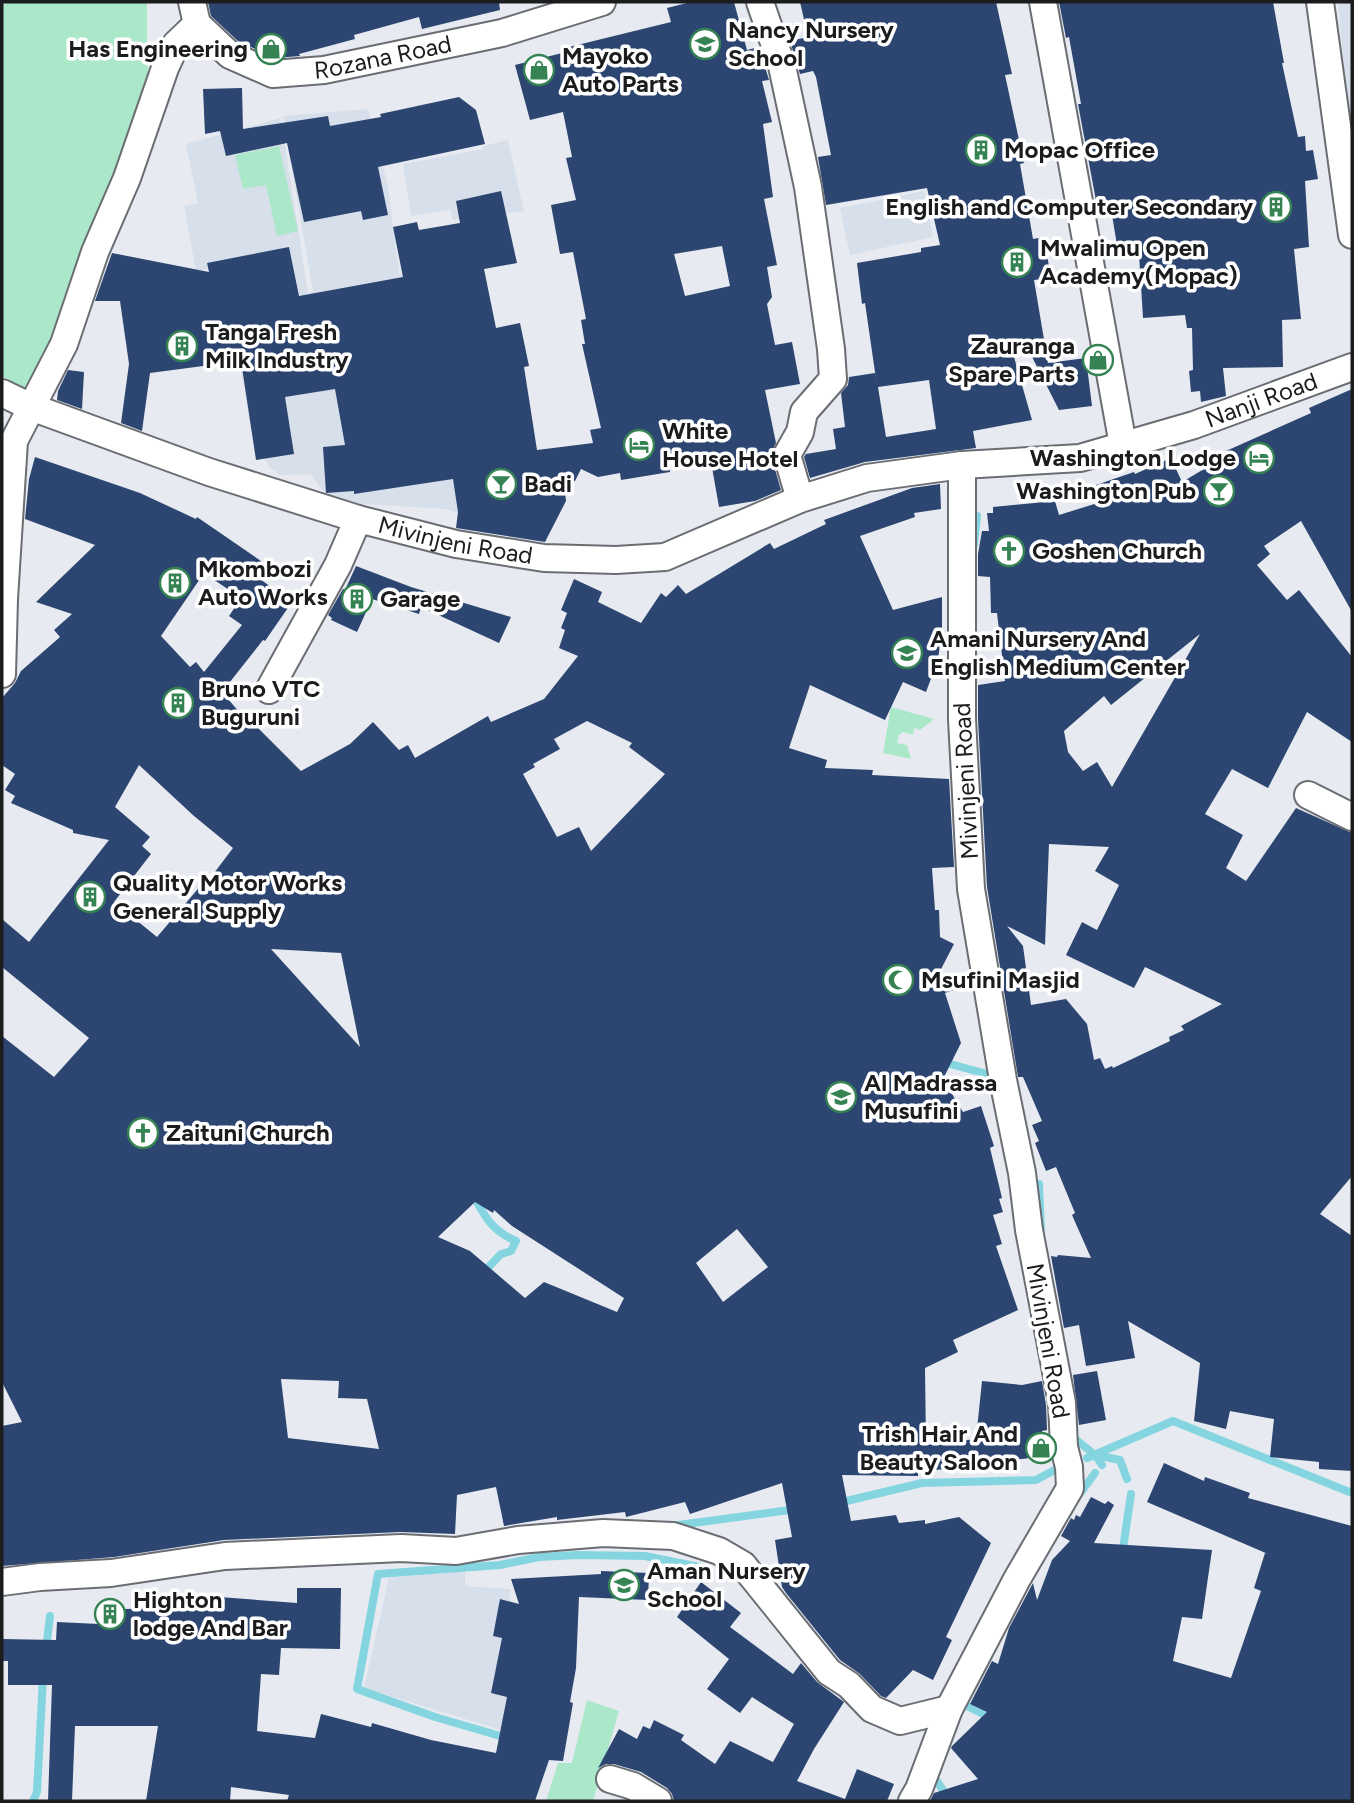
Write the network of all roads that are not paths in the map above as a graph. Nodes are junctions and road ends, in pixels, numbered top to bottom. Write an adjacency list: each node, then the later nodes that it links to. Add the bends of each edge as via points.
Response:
1 (601, 2): 5 (street, Rozana Road, via 502,33 324,70 273,74 230,55)
2 (760, 2): 12 (street, via 782,66 808,187 831,349 832,379 804,412 788,455)
3 (1043, 2): 10 (street)
4 (1320, 2): 6 (street)
5 (195, 13): 9 (street, via 164,68 64,344)
6 (1352, 235)
7 (1352, 367): 10 (street, Nanji Road, via 1194,425)
8 (2, 393): 9 (street, Mivinjeni Road)
9 (31, 407): 13 (street, Mivinjeni Road, via 209,472); 14 (street, via 14,440)
10 (1123, 445): 11 (street, Nanji Road, via 1080,458)
11 (962, 465): 12 (street, Mivinjeni Road, via 867,478); 19 (street, Mivinjeni Road, via 962,719 971,889 1062,1403 1070,1488)
12 (800, 499): 13 (street, Mivinjeni Road, via 665,557 616,560 544,558 456,544)
13 (358, 519): 15 (street)
14 (2, 674)
15 (269, 690)
16 (1308, 795): 17 (street)
17 (1352, 817)
18 (2, 1582): 19 (street, via 111,1573 225,1556 401,1548 456,1551 519,1539 603,1533 673,1536 743,1565 829,1672 872,1709 900,1721)
19 (949, 1709): 22 (street, Mivinjeni Road)
20 (610, 1779): 21 (street, via 634,1786)
21 (658, 1801)
22 (912, 1801)

